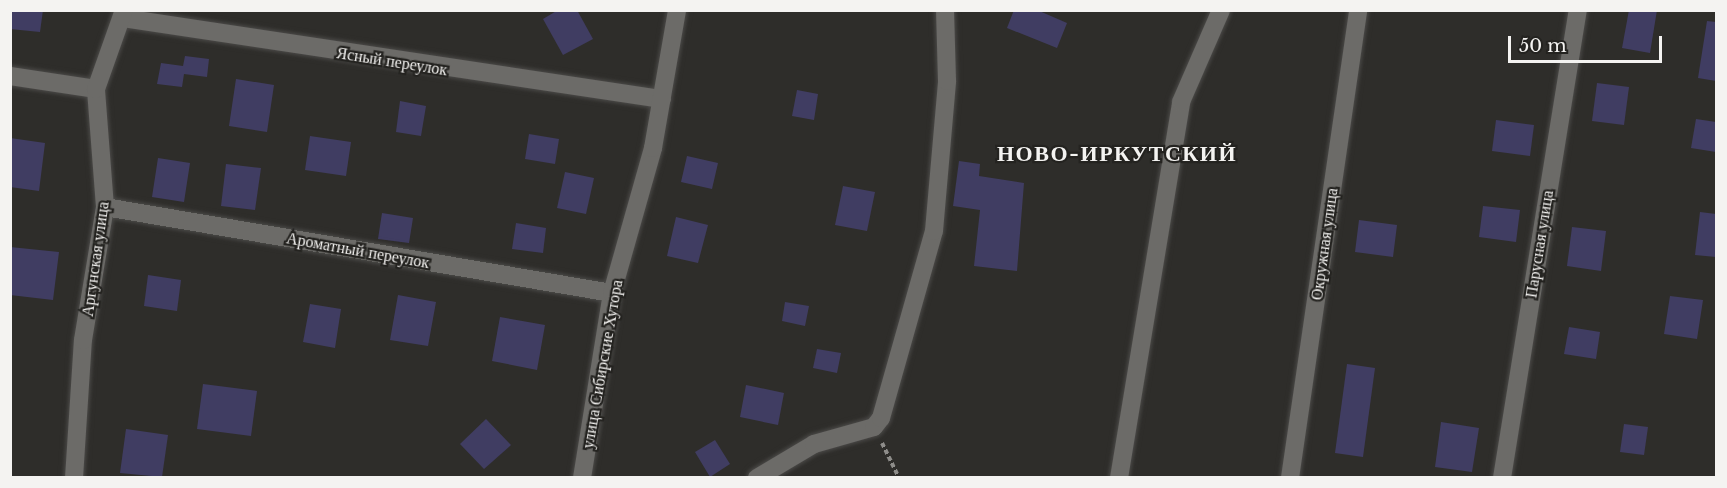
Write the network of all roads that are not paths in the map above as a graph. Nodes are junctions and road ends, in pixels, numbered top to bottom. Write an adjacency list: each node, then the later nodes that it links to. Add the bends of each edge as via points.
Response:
1 (677, 10): 9 (street, улица Сибирские Хутора)
2 (945, 10): 14 (street, via 947,81 934,231 897,369 874,427 814,444)
3 (1221, 10): 15 (street, via 1181,102)
4 (1358, 10): 16 (street, Окружная улица)
5 (1578, 10): 17 (street, Парусная улица)
6 (124, 14): 8 (street, Аргунская улица); 9 (street, Ясный переулок)
7 (10, 76): 8 (street)
8 (96, 89): 10 (street, Аргунская улица)
9 (662, 99): 11 (street, улица Сибирские Хутора, via 653,148)
10 (105, 207): 11 (street, Ароматный переулок); 12 (street, Аргунская улица, via 83,340)
11 (612, 293): 13 (street, улица Сибирские Хутора)
12 (74, 477)
13 (582, 477)
14 (757, 477)
15 (1119, 477)
16 (1290, 477)
17 (1502, 477)

